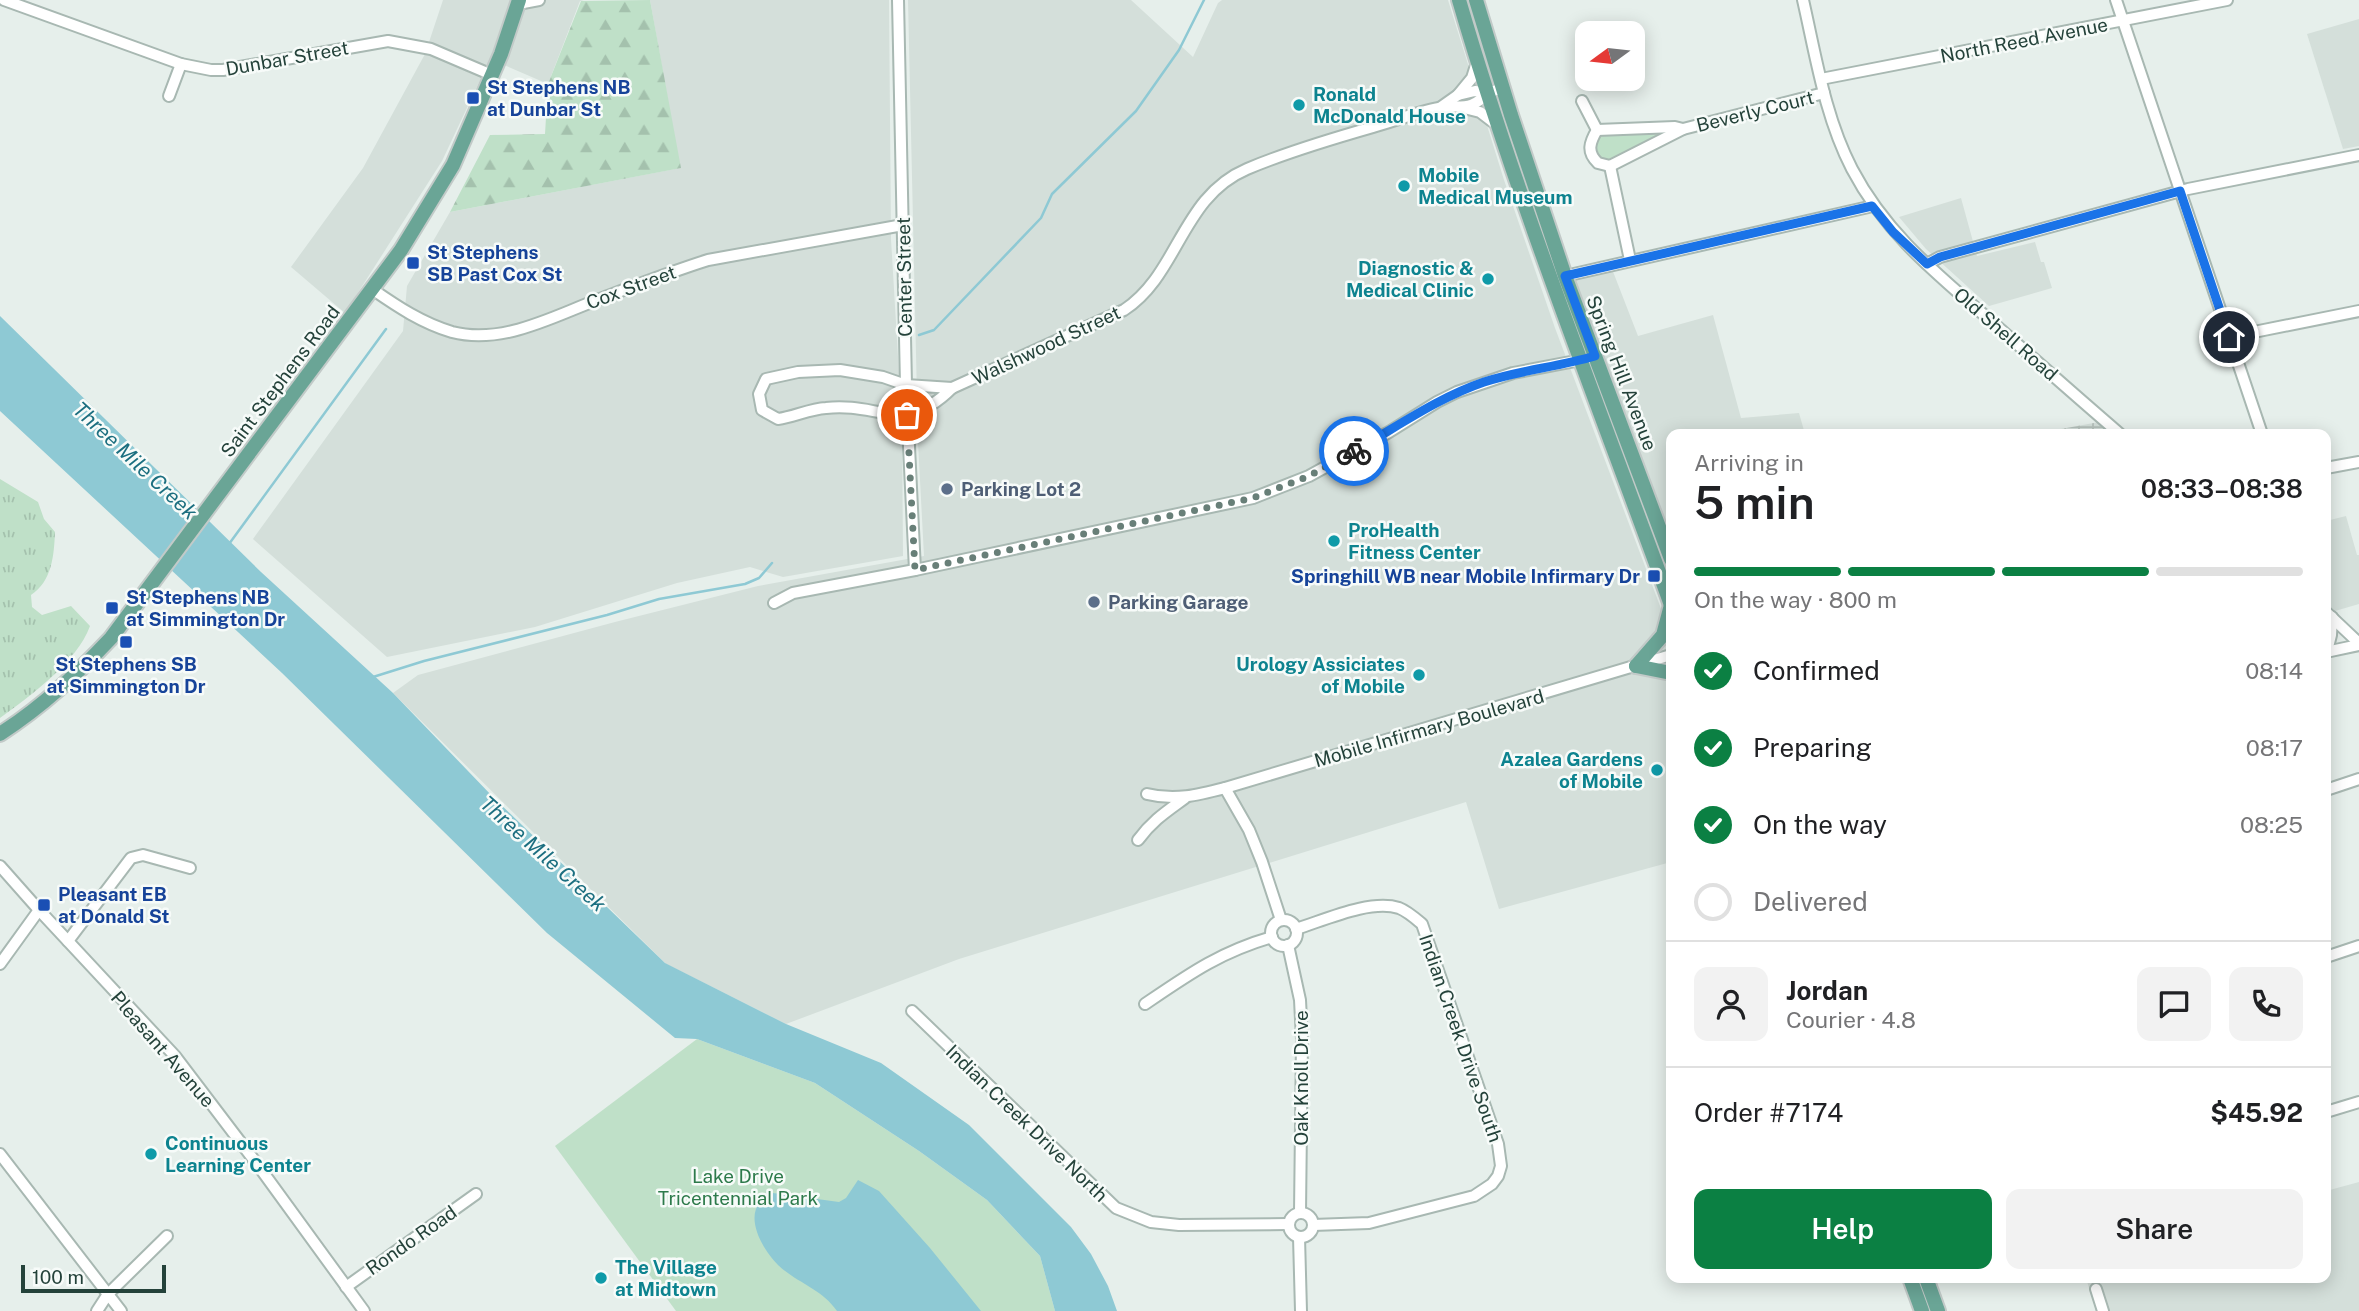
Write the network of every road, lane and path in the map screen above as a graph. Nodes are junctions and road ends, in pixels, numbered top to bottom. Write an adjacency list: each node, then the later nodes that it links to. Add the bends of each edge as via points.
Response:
1 (4, 0): 12 (street, Dunbar Street)
2 (538, 0): 9 (street)
3 (898, 0): 30 (street, Center Street)
4 (1459, 0): 11 (main road, Spring Hill Avenue)
5 (1476, 0): 15 (main road, Spring Hill Avenue)
6 (1803, 0): 14 (street, Old Shell Road)
7 (2116, 0): 10 (street)
8 (2227, 0): 10 (street, North Reed Avenue)
9 (519, 2): 13 (main road, Saint Stephens Road)
10 (2123, 21): 14 (street, North Reed Avenue); 28 (street)
11 (1477, 62): 16 (main road, Spring Hill Avenue); 19 (street, Walshwood Street)
12 (181, 64): 13 (street, Dunbar Street, via 223,71 388,41 431,49); 18 (street)
13 (492, 75): 34 (main road, Saint Stephens Road, via 453,165)
14 (1821, 79): 17 (street, Old Shell Road)
15 (1503, 88): 16 (street, Walshwood Street); 33 (main road, Spring Hill Avenue)
16 (1487, 93): 19 (street, Walshwood Street, via 1475,90); 22 (street, Walshwood Street, via 1479,102); 23 (main road, Spring Hill Avenue)
17 (1824, 93): 24 (street, Beverly Court); 29 (street, Old Shell Road, via 1833,128)
18 (169, 96)
19 (1458, 96): 21 (street, Walshwood Street)
20 (1582, 101): 25 (street)
21 (1441, 107): 22 (street, Walshwood Street); 40 (street, Walshwood Street, via 1294,152 1231,177 1196,211 1139,300)
22 (1461, 107): 23 (street, Walshwood Street, via 1480,112)
23 (1497, 125): 38 (main road, Spring Hill Avenue)
24 (1683, 129): 25 (street); 27 (street, Beverly Court)
25 (1597, 130): 27 (street, via 1590,151 1598,163)
26 (2359, 155): 28 (street)
27 (1610, 166): 31 (street)
28 (2180, 191): 32 (street); 36 (street)
29 (1872, 206): 31 (street); 32 (street, Old Shell Road)
30 (903, 225): 34 (street, Cox Street, via 708,260 522,329 491,335 454,332 408,315); 39 (street, Center Street)
31 (1630, 260): 33 (street)
32 (1927, 264): 42 (street, Old Shell Road)
33 (1565, 276): 37 (main road, Spring Hill Avenue)
34 (372, 289): 57 (main road, Saint Stephens Road, via 111,638 64,686)
35 (2359, 311): 36 (street)
36 (2229, 337): 43 (street)
37 (1595, 356): 38 (street); 46 (main road, Spring Hill Avenue)
38 (1580, 361): 47 (street, via 1513,373 1457,392 1309,476 1253,498); 48 (main road, Spring Hill Avenue)
39 (906, 385): 40 (street, Walshwood Street); 41 (street, Center Street); 41 (street, Walshwood Street, via 840,370 798,372 766,379 759,401 762,410 778,419 827,408)
40 (952, 388): 41 (street, Walshwood Street, via 933,404)
41 (907, 415): 47 (street, Center Street)
42 (2114, 429)
43 (2260, 429)
44 (2359, 462): 45 (street)
45 (2331, 467)
46 (1666, 546)
47 (915, 570): 49 (street, via 793,593)
48 (1666, 592)
49 (774, 603)
50 (2331, 617): 52 (street)
51 (1666, 624): 55 (main road, via 1663,635)
52 (2359, 644): 53 (street)
53 (2331, 651)
54 (1666, 657): 55 (street, Mobile Infirmary Boulevard)
55 (1636, 666): 56 (main road); 59 (street, Mobile Infirmary Boulevard)
56 (1666, 672)
57 (0, 734)
58 (2359, 779): 60 (street)
59 (1225, 788): 62 (street, Mobile Infirmary Boulevard); 67 (street, via 1249,830)
60 (2331, 788)
61 (1147, 794): 62 (street, Mobile Infirmary Boulevard)
62 (1185, 798): 63 (street, Mobile Infirmary Boulevard, via 1163,812)
63 (1138, 840)
64 (0, 866): 66 (street, Pleasant Avenue)
65 (190, 868): 70 (street, via 143,855 131,858)
66 (38, 910): 70 (street, Pleasant Avenue); 74 (street)
67 (1281, 920): 68 (street); 69 (street, via 1274,925)
68 (1296, 929): 71 (street, via 1294,941); 83 (street, Indian Creek Drive South, via 1382,905 1402,909 1422,924 1498,1144 1501,1166 1492,1184 1474,1196 1369,1223)
69 (1272, 937): 71 (street, via 1280,945); 75 (street, via 1205,963)
70 (68, 941): 88 (street, Pleasant Avenue, via 174,1056)
71 (1288, 945): 81 (street, Oak Knoll Drive, via 1300,1000 1302,1039)
72 (2359, 946): 73 (street)
73 (2331, 955)
74 (0, 964)
75 (1146, 1004)
76 (912, 1011): 82 (street, Indian Creek Drive North, via 1116,1208 1151,1222)
77 (2359, 1102): 78 (street)
78 (2331, 1110)
79 (0, 1154): 90 (street)
80 (476, 1194): 88 (street, Rondo Road)
81 (1300, 1212): 82 (street, via 1293,1214); 83 (street, via 1308,1215)
82 (1288, 1224): 85 (street)
83 (1313, 1225): 85 (street, via 1310,1233)
84 (167, 1236): 90 (street)
85 (1299, 1237): 94 (street)
86 (1912, 1283): 95 (main road)
87 (1928, 1283): 96 (main road)
88 (346, 1287): 93 (street, Pleasant Avenue)
89 (2096, 1289): 97 (street)
90 (108, 1294): 91 (street); 92 (street)
91 (97, 1311)
92 (121, 1311)
93 (364, 1311)
94 (1301, 1311)
95 (1922, 1311)
96 (1938, 1311)
97 (2103, 1311)

